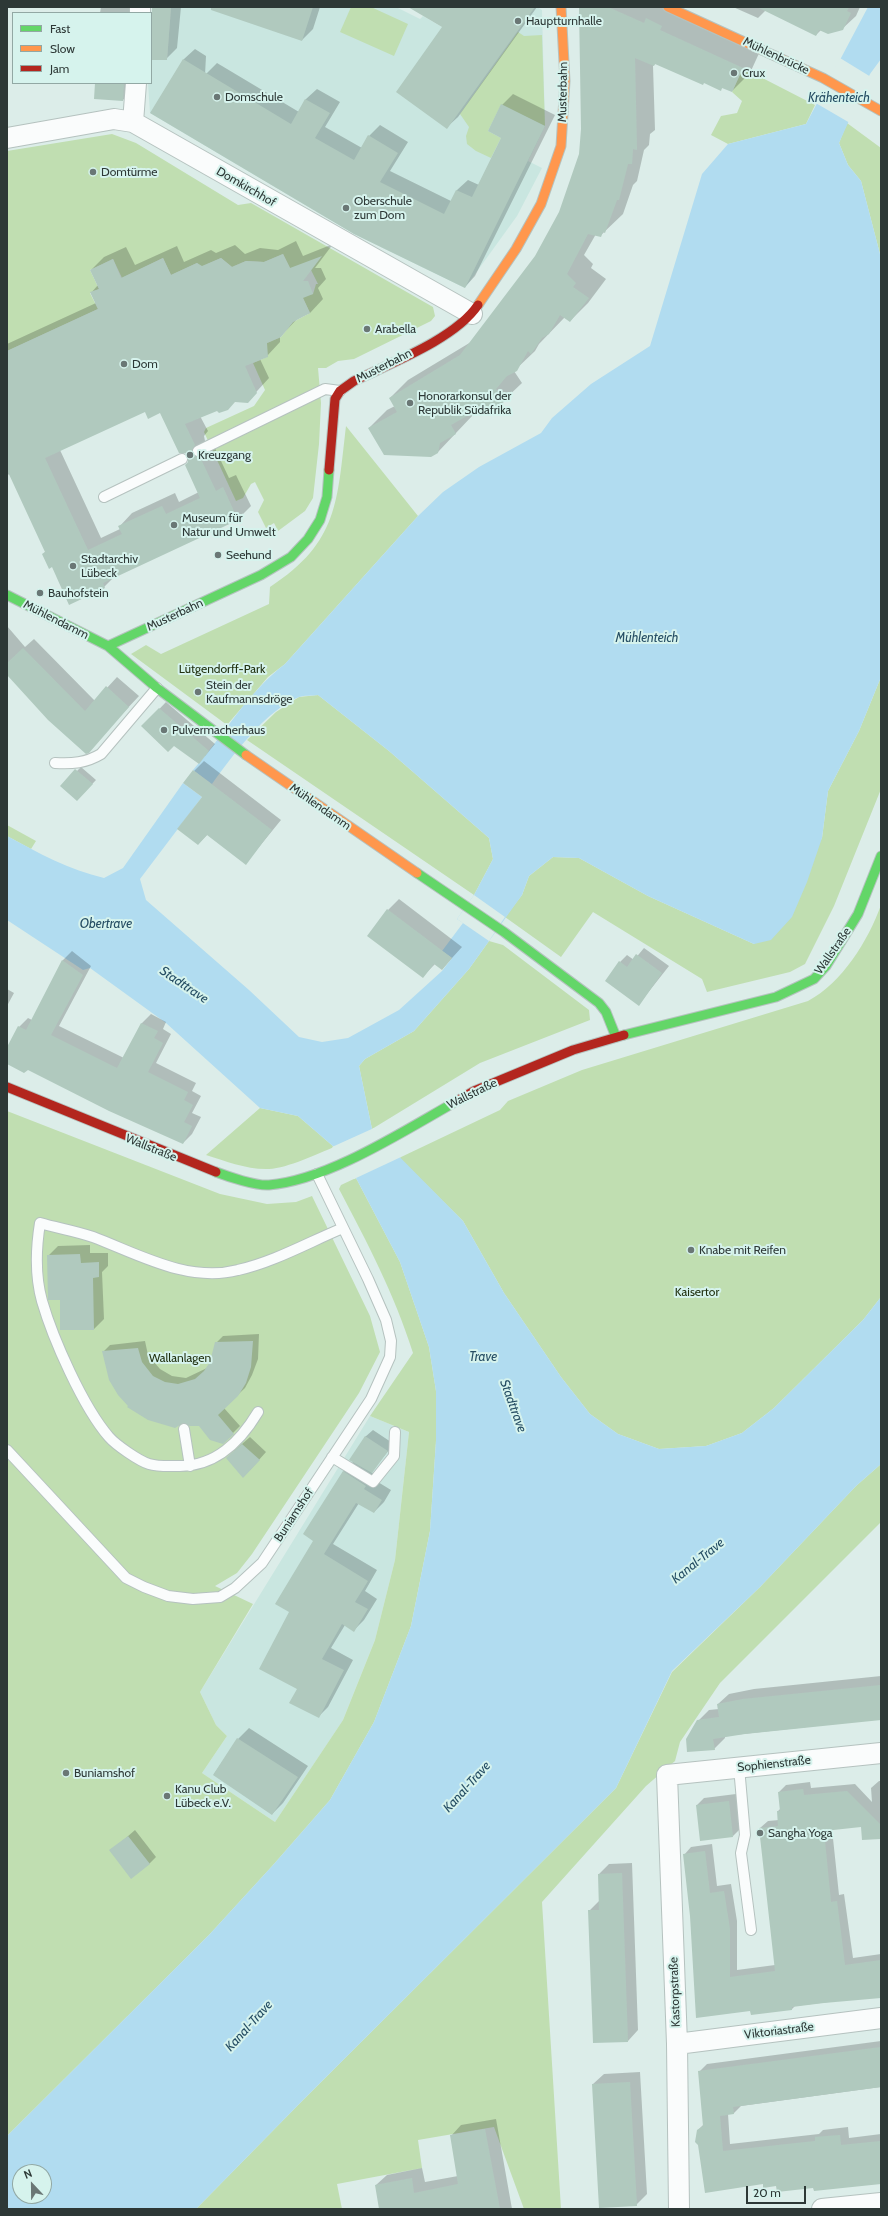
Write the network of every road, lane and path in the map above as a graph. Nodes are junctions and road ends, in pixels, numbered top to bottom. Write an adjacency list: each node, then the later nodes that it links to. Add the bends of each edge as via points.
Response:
1 (561, 7): 7 (street, Musterbahn, via 565,81 561,146 541,204 516,249)
2 (668, 7): 4 (street, Mühlenbrücke, via 823,78)
3 (136, 84): 5 (street)
4 (881, 111)
5 (133, 122): 6 (street, Domkirchhof, via 114,119); 7 (street, Domkirchhof)
6 (7, 138)
7 (472, 314): 8 (street, Musterbahn, via 452,331 354,381)
8 (340, 391): 9 (lane, via 325,389); 13 (street, Musterbahn, via 335,399 327,497 320,520 308,539 291,557 261,575)
9 (198, 451)
10 (182, 459): 11 (lane)
11 (104, 497)
12 (7, 595): 13 (street, Mühlendamm)
13 (108, 646): 14 (street, Mühlendamm)
14 (157, 688): 15 (lane, via 102,754 76,764); 17 (street, Mühlendamm, via 241,752 573,982 599,1003 606,1012)
15 (55, 763)
16 (881, 856): 17 (street, Wallstraße, via 858,914 826,966 814,979 776,996)
17 (616, 1037): 19 (street, Wallstraße, via 573,1050 474,1091 387,1140)
18 (7, 1088): 19 (street, Wallstraße, via 194,1165 227,1176 268,1185)
19 (317, 1174): 20 (lane, Buniamshof)
20 (343, 1228): 25 (lane, Buniamshof, via 386,1320 390,1357 371,1399); 26 (lane, via 238,1271 207,1273 185,1272 90,1236 40,1223 36,1246 42,1301 71,1372 96,1420 110,1438 149,1464)
21 (258, 1412): 26 (lane, via 241,1437 227,1451)
22 (184, 1429): 26 (lane)
23 (395, 1432): 25 (lane, via 394,1456 373,1482)
24 (7, 1450): 25 (lane, Buniamshof, via 126,1578 168,1596 193,1599 220,1597 235,1588 262,1563)
25 (332, 1457)
26 (190, 1466)
27 (881, 1752): 28 (street, Sophienstraße)
28 (739, 1767): 29 (street, Sophienstraße); 30 (lane, via 745,1835 741,1853)
29 (667, 1775): 32 (street, Kastorpstraße)
30 (751, 1930)
31 (881, 2018): 32 (street, Viktoriastraße)
32 (677, 2044): 34 (street, Kastorpstraße)
33 (881, 2203): 35 (street)
34 (679, 2209)
35 (822, 2209)

